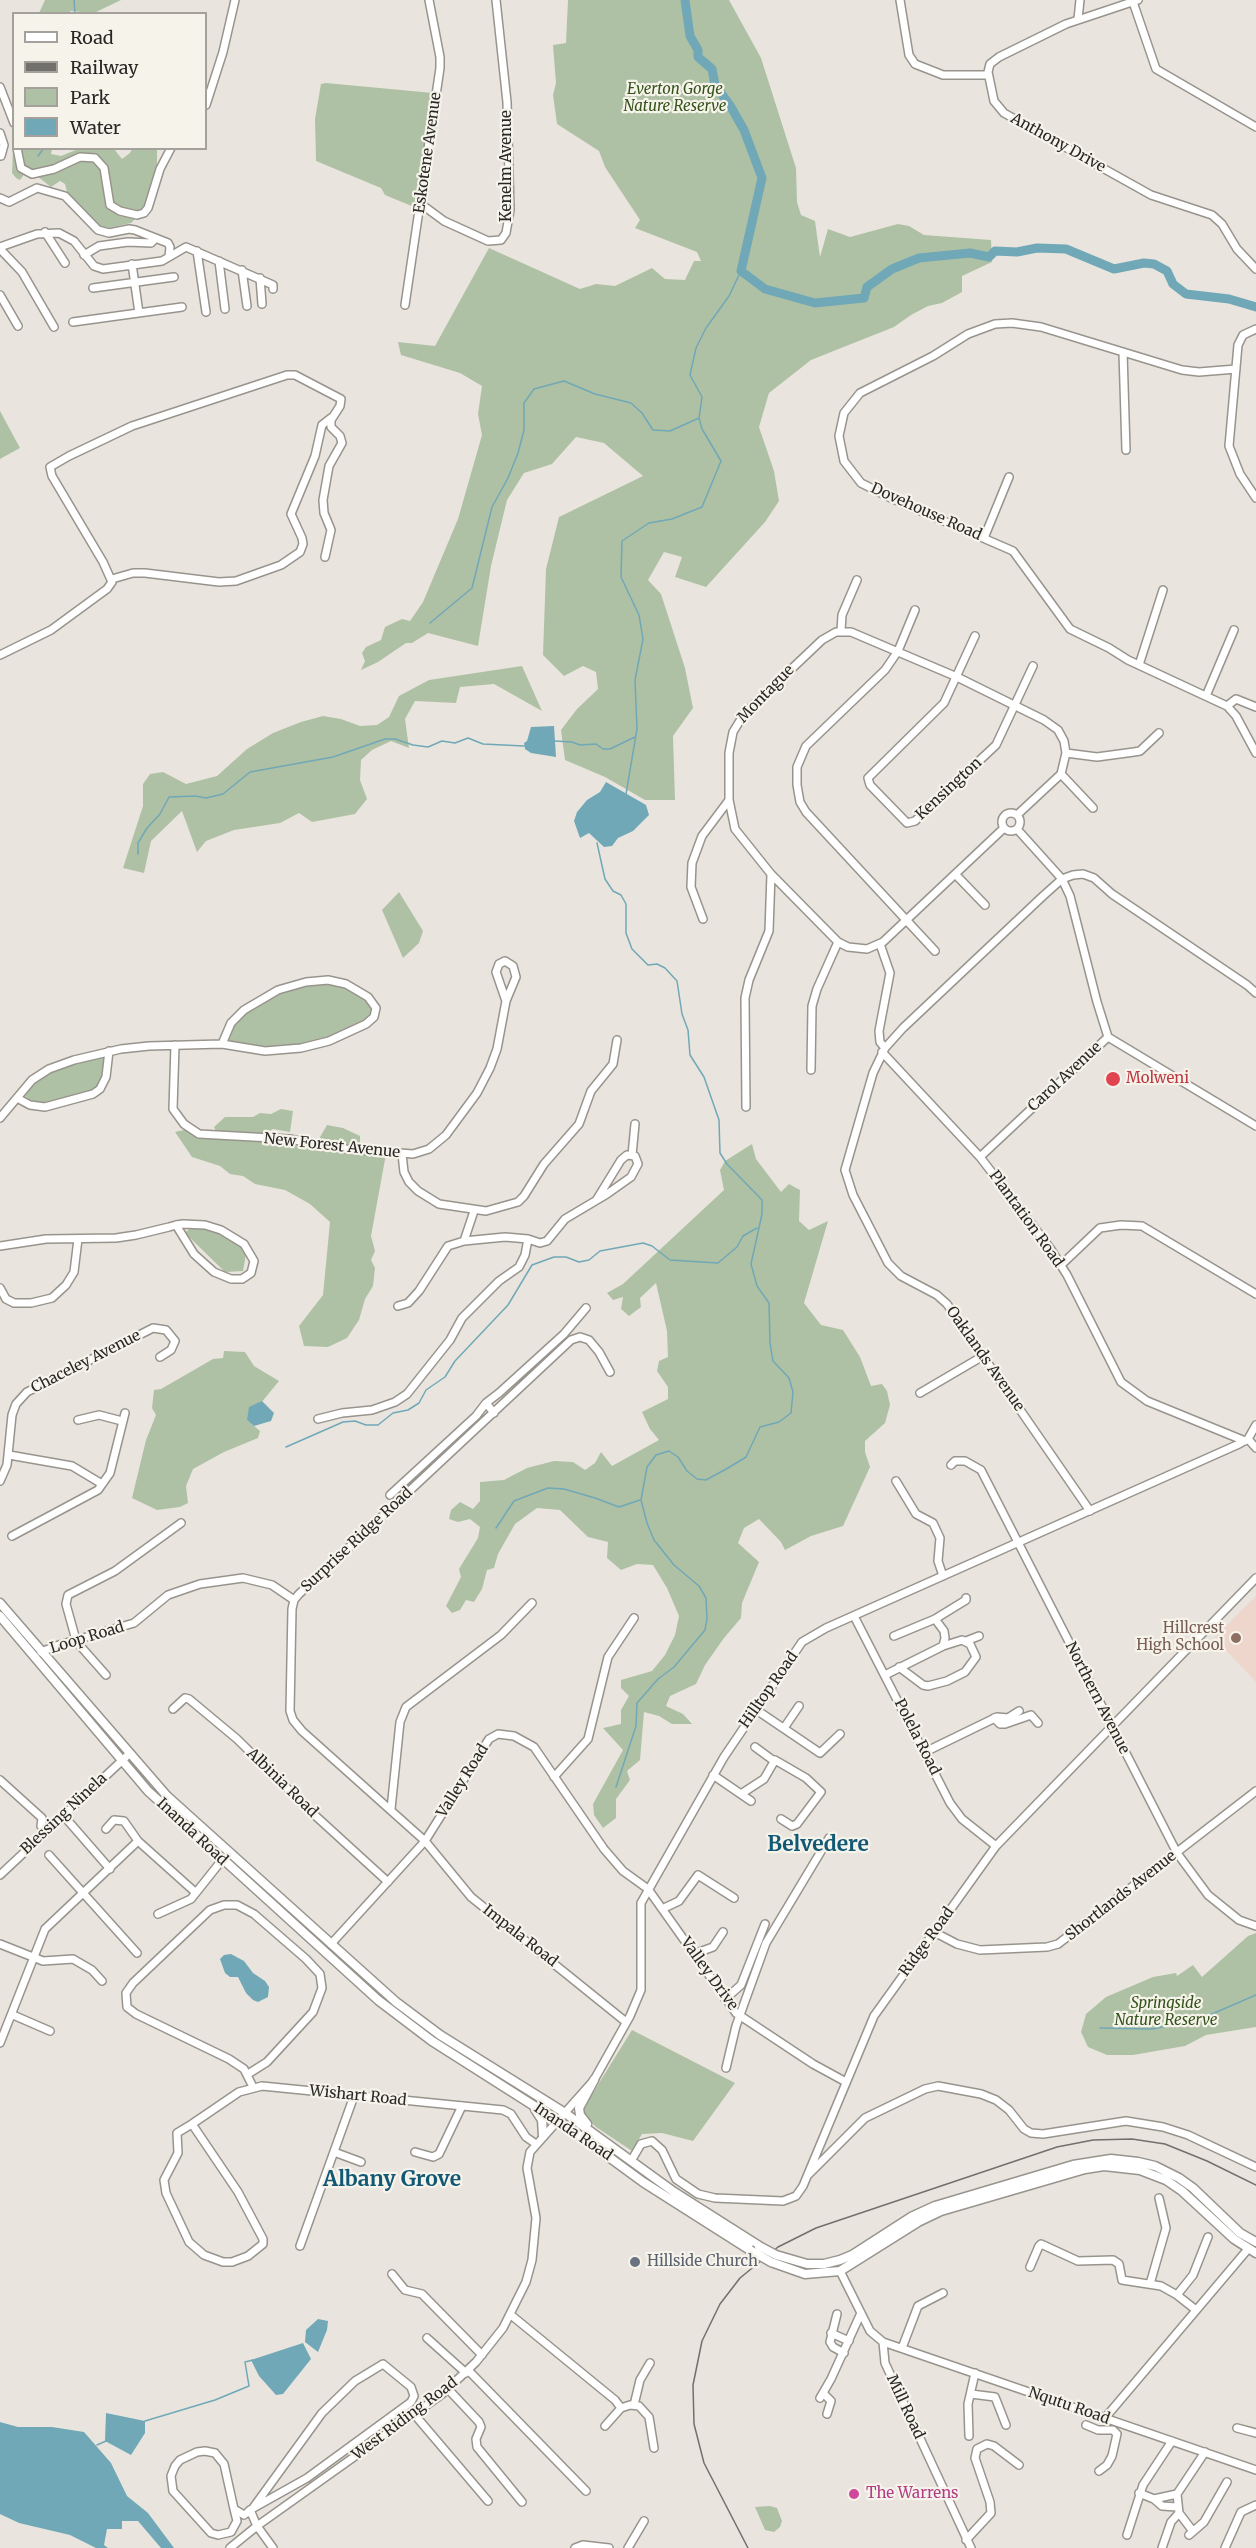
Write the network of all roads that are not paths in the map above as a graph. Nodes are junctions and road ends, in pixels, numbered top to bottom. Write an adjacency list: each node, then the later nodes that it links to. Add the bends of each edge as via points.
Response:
1 (235, 0): 10 (street)
2 (429, 0): 18 (street, Eskotene Avenue, via 440,64)
3 (496, 0): 18 (street, Kenelm Avenue, via 507,102 510,210 506,233 501,240 488,241 444,221)
4 (900, 0): 8 (street, via 909,55 915,64 943,75)
5 (1080, 0): 7 (street)
6 (1135, 1): 7 (street); 12 (street, via 1156,69)
7 (1078, 19): 8 (street, via 999,57 990,64)
8 (987, 75): 28 (street, Anthony Drive, via 994,101 1004,113 1151,195 1212,215)
9 (0, 87): 11 (street)
10 (207, 102)
11 (12, 116)
12 (1256, 127)
13 (0, 133): 16 (street, via 4,144)
14 (17, 150): 15 (street, via 21,168 32,174 80,157 95,158 104,168 110,205 120,212 137,215 148,208)
15 (170, 150)
16 (1, 156)
17 (0, 198): 20 (street, via 9,202 36,188 45,190 66,196 98,230 109,233 133,229)
18 (421, 204): 37 (street, Eskotene Avenue)
19 (45, 232): 21 (street); 23 (street, via 66,236); 26 (street)
20 (155, 239): 23 (street, via 150,243 99,246); 24 (street, via 169,245)
21 (0, 248): 45 (street, via 22,272)
22 (197, 251): 24 (street, via 184,247); 25 (street); 41 (street)
23 (84, 255): 27 (street, via 99,269)
24 (169, 257): 27 (street, via 159,262)
25 (219, 261): 29 (street); 40 (street)
26 (65, 263)
27 (132, 264): 32 (street)
28 (1256, 268)
29 (242, 270): 31 (street); 38 (street)
30 (174, 277): 32 (street)
31 (260, 279): 34 (street, via 273,285); 36 (street)
32 (135, 282): 33 (street); 42 (street)
33 (93, 288)
34 (273, 289)
35 (0, 295): 44 (street)
36 (262, 304)
37 (405, 305)
38 (247, 306)
39 (182, 307): 42 (street)
40 (225, 309)
41 (206, 312)
42 (139, 313): 43 (street)
43 (73, 322)
44 (18, 326)
45 (54, 327)
46 (1256, 329): 48 (street, via 1240,338)
47 (1123, 352): 48 (street, Dovehouse Road, via 1190,371); 50 (street); 53 (street, Dovehouse Road, via 1041,327 994,324 873,384 849,404 840,424 839,444 857,479 874,491)
48 (1236, 369): 52 (street, via 1230,450)
49 (331, 418): 54 (street, via 342,443 329,466 323,500 331,530); 55 (street, via 322,425 315,456 291,514 302,538 300,552 281,565 237,581 146,573); 55 (street, via 340,406 340,398 291,374 132,426 53,465 52,476)
50 (1126, 450)
51 (1009, 477): 53 (street)
52 (1256, 498)
53 (984, 538): 64 (street, Dovehouse Road, via 1015,552 1070,629)
54 (326, 557)
55 (112, 579): 63 (street, via 107,589 51,630)
56 (857, 579): 60 (street, via 842,615)
57 (1163, 590): 64 (street)
58 (915, 610): 62 (street)
59 (1234, 630): 67 (street)
60 (841, 631): 62 (street); 75 (street, Montague, via 822,640 740,718 730,743)
61 (975, 636): 66 (street)
62 (898, 651): 66 (street); 84 (street, via 880,676 807,744 799,761 798,791 803,808)
63 (0, 655)
64 (1139, 665): 67 (street, Dovehouse Road)
65 (1033, 666): 68 (street)
66 (957, 677): 68 (street); 68 (street, Kensington, via 944,703 868,778 906,823 915,821 996,745)
67 (1206, 696): 69 (street, Dovehouse Road)
68 (1015, 706): 72 (street, via 1054,727 1061,735)
69 (1227, 706): 70 (street, via 1236,699); 73 (street)
70 (1256, 707)
71 (1159, 733): 72 (street, via 1140,751 1097,757)
72 (1066, 753): 74 (street)
73 (1256, 753)
74 (1061, 774): 76 (street); 77 (street)
75 (729, 800): 80 (street, Montague, via 735,829); 85 (street, via 702,836 692,864 691,887)
76 (1093, 808)
77 (1017, 815): 78 (street, via 1005,814); 79 (street)
78 (1004, 828): 79 (street); 81 (street)
79 (1017, 829): 82 (street, Carol Avenue)
80 (771, 873): 86 (street, Montague); 99 (street, via 769,931 745,998)
81 (956, 875): 83 (street); 84 (street)
82 (1062, 879): 89 (street, via 1090,876); 91 (street, Carol Avenue); 95 (street, Oaklands Avenue, via 923,1008)
83 (985, 905)
84 (907, 919): 87 (street); 88 (street)
85 (702, 920)
86 (837, 942): 87 (street, via 856,949); 97 (street, via 812,1006)
87 (880, 944): 95 (street, via 890,973 879,1031)
88 (935, 951)
89 (1256, 993)
90 (506, 1001): 90 (street, New Forest Avenue, via 496,972 497,966 505,961 513,966 516,976); 103 (street, New Forest Avenue, via 494,1060 477,1093 436,1144 421,1152)
91 (1108, 1037): 102 (street); 105 (street, Carol Avenue)
92 (617, 1040): 107 (street, via 613,1064 591,1091 579,1124 544,1164 522,1199 496,1210)
93 (222, 1044): 93 (street, via 265,1051 308,1047 366,1024 374,1017 376,1008 368,997 346,984 328,980 306,982 278,990 244,1010 231,1023); 94 (street)
94 (175, 1045): 96 (street); 103 (street, New Forest Avenue, via 172,1109 184,1124 200,1134 289,1139)
95 (884, 1050): 105 (street, Plantation Road); 118 (street, Oaklands Avenue, via 873,1073 846,1166 846,1180 888,1263 901,1276 943,1299)
96 (109, 1051): 98 (street, via 49,1069 30,1082); 98 (street, via 106,1077 93,1094 45,1107)
97 (811, 1070)
98 (17, 1098): 100 (street)
99 (746, 1107)
100 (0, 1118)
101 (635, 1124): 104 (street)
102 (1256, 1126)
103 (402, 1154): 107 (street, via 406,1175 418,1191 439,1204)
104 (632, 1155): 106 (street, via 625,1156 616,1166); 106 (street, via 638,1162 634,1175)
105 (980, 1157): 113 (street, Plantation Road)
106 (597, 1199): 110 (street, via 565,1219 547,1241)
107 (474, 1210): 111 (street)
108 (176, 1226): 108 (street, via 209,1226 241,1241 254,1261 251,1273 231,1279 214,1272 194,1254); 109 (street, via 129,1237)
109 (78, 1239): 112 (street); 114 (street, via 74,1272 52,1298 14,1303 6,1299)
110 (528, 1239): 111 (street); 124 (street, via 519,1267 462,1318 450,1340 407,1394 372,1410)
111 (464, 1241): 116 (street, via 448,1246 411,1301)
112 (0, 1246)
113 (1061, 1265): 115 (street, via 1100,1228 1142,1226); 127 (street, Plantation Road, via 1120,1382 1147,1401)
114 (0, 1288)
115 (1256, 1294)
116 (398, 1306)
117 (586, 1308): 122 (street, via 564,1334)
118 (983, 1356): 121 (street); 135 (street, Oaklands Avenue)
119 (160, 1357): 129 (street, Chaceley Avenue, via 175,1341 166,1330 153,1328 32,1388 14,1410)
120 (610, 1372): 123 (street, Surprise Ridge Road, via 589,1340 573,1338)
121 (920, 1393)
122 (486, 1403): 123 (street); 134 (street)
123 (494, 1413): 142 (street, Surprise Ridge Road)
124 (318, 1419)
125 (78, 1420): 133 (street, via 99,1415 124,1417 110,1473)
126 (1256, 1425): 127 (street)
127 (1246, 1440): 128 (street, Plantation Road); 135 (street, Hilltop Road)
128 (1256, 1448)
129 (9, 1455): 131 (street, Chaceley Avenue); 133 (street, via 72,1466)
130 (951, 1465): 138 (street, Northern Avenue, via 965,1461 981,1470)
131 (0, 1481)
132 (896, 1481): 139 (street, via 916,1514 933,1523 940,1538 938,1561)
133 (102, 1484): 137 (street, via 96,1491)
134 (390, 1495)
135 (1090, 1511): 138 (street, Hilltop Road)
136 (181, 1523): 151 (street, via 115,1570 68,1595 66,1604)
137 (12, 1536)
138 (1017, 1543): 139 (street, Hilltop Road); 166 (street, Northern Avenue)
139 (943, 1576): 146 (street, Hilltop Road)
140 (1256, 1578): 166 (street, Ridge Road)
141 (966, 1598): 148 (street)
142 (294, 1600): 151 (street, Loop Road, via 272,1585 243,1578 200,1584 163,1598 134,1623); 182 (street, Surprise Ridge Road, via 290,1699 293,1720)
143 (0, 1603): 154 (main road, Inanda Road)
144 (532, 1603): 182 (street, via 515,1624 413,1700 404,1711)
145 (0, 1616): 160 (main road, Inanda Road)
146 (854, 1616): 157 (street, Polela Road); 162 (street, Hilltop Road, via 802,1642)
147 (634, 1618): 175 (street, via 608,1657 588,1739)
148 (935, 1619): 149 (street); 153 (street, via 944,1631)
149 (894, 1636)
150 (979, 1636): 152 (street)
151 (76, 1640): 154 (street, Loop Road); 156 (street)
152 (966, 1641): 153 (street); 155 (street, via 976,1657 969,1669 947,1681 922,1685)
153 (943, 1646): 155 (street)
154 (42, 1652): 158 (main road, Inanda Road)
155 (899, 1667): 157 (street)
156 (106, 1675)
157 (885, 1675): 170 (street, Polela Road)
158 (72, 1687): 160 (main road, via 68,1691); 171 (main road, Inanda Road)
159 (799, 1706): 167 (street)
160 (78, 1708): 173 (main road, Inanda Road)
161 (173, 1708): 196 (street, Albinia Road, via 189,1699 237,1739)
162 (755, 1709): 167 (street); 174 (street, Hilltop Road)
163 (1019, 1711): 164 (street, via 1008,1718)
164 (994, 1718): 165 (street, via 1005,1724 1031,1715); 170 (street)
165 (1038, 1723)
166 (1112, 1727): 190 (street, Ridge Road); 191 (street, Northern Avenue)
167 (784, 1728): 168 (street, via 820,1754)
168 (840, 1734)
169 (755, 1747): 172 (street)
170 (925, 1752): 190 (street, Polela Road, via 957,1814)
171 (129, 1754): 173 (street, Blessing Ninela); 179 (main road, Inanda Road)
172 (774, 1761): 178 (street, via 764,1779); 184 (street, via 806,1778 821,1792 797,1824 792,1826)
173 (121, 1762): 181 (main road, Inanda Road); 183 (street, Blessing Ninela)
174 (713, 1775): 178 (street); 197 (street, Hilltop Road)
175 (554, 1778): 188 (street, Valley Road, via 530,1743 508,1734 494,1735); 197 (street, Valley Road, via 613,1860)
176 (0, 1780): 186 (street, via 42,1818)
177 (1256, 1791): 191 (street, Shortlands Avenue)
178 (741, 1794): 180 (street)
179 (167, 1796): 181 (main road); 208 (main road, Inanda Road)
180 (751, 1801)
181 (163, 1806): 193 (main road, Inanda Road)
182 (391, 1809): 188 (street, Surprise Ridge Road)
183 (63, 1815): 186 (street, Blessing Ninela); 194 (street)
184 (781, 1820)
185 (106, 1829): 189 (street, via 114,1820 122,1820)
186 (45, 1832): 195 (street, Blessing Ninela)
187 (829, 1838): 215 (street, via 766,1942)
188 (425, 1840): 196 (street, Valley Road); 216 (street, Impala Road, via 471,1897)
189 (138, 1841): 194 (street); 198 (street)
190 (996, 1846): 206 (street, Ridge Road)
191 (1177, 1853): 204 (street, Northern Avenue, via 1208,1895 1239,1920); 206 (street, Shortlands Avenue, via 1058,1944 980,1950)
192 (49, 1856): 199 (street)
193 (222, 1860): 198 (street); 225 (main road, Inanda Road, via 395,2014)
194 (110, 1869): 199 (street)
195 (0, 1875)
196 (388, 1882): 208 (street, Valley Road)
197 (648, 1889): 201 (street, Valley Drive); 216 (street, Hilltop Road, via 640,1908 641,1990)
198 (195, 1892): 202 (street, via 183,1904)
199 (82, 1893): 209 (street); 211 (street, via 45,1929)
200 (734, 1898): 201 (street, via 698,1875 679,1901)
201 (662, 1909): 210 (street, Valley Drive)
202 (158, 1914)
203 (765, 1924): 213 (street, via 741,1985)
204 (1256, 1926)
205 (723, 1932): 210 (street, via 710,1950)
206 (934, 1932): 222 (street, Ridge Road, via 874,2016)
207 (0, 1944): 211 (street)
208 (331, 1944): 227 (main road, Inanda Road, via 432,2029)
209 (137, 1953)
210 (694, 1954): 213 (street, Valley Drive)
211 (34, 1957): 212 (street, via 44,1961 73,1959); 214 (street)
212 (102, 1981)
213 (725, 1999): 215 (street, Valley Drive)
214 (13, 2015): 217 (street); 218 (street)
215 (740, 2017): 219 (street); 222 (street, Valley Drive)
216 (626, 2022): 221 (street, Hilltop Road)
217 (50, 2031)
218 (0, 2043)
219 (726, 2068)
220 (248, 2074): 220 (street, via 229,2059 127,2007 126,1993 134,1983 210,1910 224,1905 237,1905 254,1914 320,1974 322,1988 313,2012 267,2062); 223 (street)
221 (594, 2080): 227 (street, Hilltop Road); 230 (main road, via 579,2111)
222 (846, 2082): 238 (street, Ridge Road)
223 (253, 2087): 224 (street, Wishart Road); 229 (street)
224 (354, 2096): 226 (street, Wishart Road); 233 (street)
225 (530, 2102): 228 (main road, Inanda Road); 231 (main road, via 540,2115)
226 (462, 2106): 232 (street, Wishart Road, via 508,2111 526,2138); 234 (street, via 437,2156)
227 (565, 2113): 228 (street, Hilltop Road); 230 (main road, Inanda Road)
228 (558, 2120): 231 (street, West Riding Road); 244 (main road, Inanda Road, bridge, via 643,2182 750,2250)
229 (192, 2124): 229 (street, via 177,2133 178,2153 164,2188 189,2242 204,2255 232,2262 263,2244 262,2234)
230 (598, 2135): 235 (main road, Inanda Road)
231 (543, 2136): 232 (street, West Riding Road)
232 (536, 2144): 254 (street, West Riding Road, via 527,2163 536,2218 532,2260)
233 (334, 2152): 236 (street); 242 (street)
234 (415, 2152)
235 (631, 2161): 238 (street, Ridge Road, via 641,2144 652,2141 662,2150 680,2184 715,2198 788,2200 799,2193); 244 (main road, Inanda Road, bridge)
236 (361, 2162)
237 (1256, 2167): 238 (street, via 1188,2135 1126,2121 1031,2133 996,2100 938,2086 865,2118)
238 (806, 2176)
239 (1159, 2198): 248 (street, via 1166,2228)
240 (1208, 2237): 250 (street, via 1193,2275)
241 (1256, 2242): 244 (main road, Inanda Road, via 1240,2233 1179,2178 1155,2166 1111,2159 1079,2163 935,2206 840,2260 807,2264)
242 (300, 2246)
243 (1252, 2251): 246 (main road, Inanda Road, via 1167,2180 1130,2168 1104,2166 941,2211); 251 (street)
244 (774, 2258): 246 (main road, Inanda Road, via 784,2268 805,2274)
245 (1030, 2267): 248 (street, via 1041,2244 1078,2261 1116,2261 1122,2280)
246 (840, 2271): 252 (street, Mill Road)
247 (392, 2274): 261 (street, via 404,2289 422,2294)
248 (1150, 2284): 250 (street)
249 (943, 2293): 259 (street, via 918,2306)
250 (1177, 2295): 251 (street)
251 (1196, 2310): 271 (street)
252 (861, 2313): 257 (street); 258 (street, Mill Road, via 870,2331)
253 (837, 2314): 255 (street)
254 (511, 2315): 261 (street, West Riding Road); 268 (street)
255 (831, 2333): 257 (street); 260 (street, via 833,2347)
256 (427, 2337): 263 (street)
257 (849, 2341): 260 (street)
258 (883, 2342): 259 (street, Nqutu Road); 300 (street, Mill Road, via 885,2363)
259 (902, 2348): 264 (street, Nqutu Road)
260 (844, 2353): 270 (street, via 821,2396 831,2401)
261 (482, 2355): 263 (street, West Riding Road)
262 (650, 2362): 267 (street, via 640,2380)
263 (467, 2371): 265 (street, West Riding Road); 286 (street)
264 (975, 2373): 266 (street); 271 (street, Nqutu Road)
265 (448, 2389): 269 (street, West Riding Road); 291 (street, via 479,2422 477,2447)
266 (971, 2394): 272 (street, via 995,2397); 278 (street)
267 (634, 2405): 268 (street); 280 (street, via 642,2407 649,2416)
268 (621, 2408): 274 (street)
269 (414, 2414): 290 (street); 298 (street, West Riding Road)
270 (827, 2414)
271 (1105, 2418): 275 (street, Nqutu Road)
272 (1006, 2425)
273 (1086, 2425): 275 (street, via 1098,2430)
274 (605, 2426)
275 (1115, 2427): 279 (street, Nqutu Road); 284 (street, via 1118,2436 1112,2456)
276 (1237, 2428): 277 (street)
277 (1255, 2432)
278 (969, 2436)
279 (1170, 2444): 281 (street, Nqutu Road); 287 (street)
280 (654, 2448)
281 (1203, 2456): 283 (street, Nqutu Road); 288 (street)
282 (1019, 2465): 300 (street, via 994,2446 987,2444 977,2449 975,2458 991,2513)
283 (1256, 2470)
284 (1099, 2471)
285 (1227, 2482): 294 (street, via 1204,2522 1191,2533)
286 (586, 2491)
287 (1140, 2493): 289 (street); 299 (street)
288 (1177, 2494): 289 (street); 294 (street)
289 (1154, 2499): 294 (street, via 1162,2506)
290 (488, 2501)
291 (522, 2502)
292 (1256, 2505): 308 (street, via 1241,2512)
293 (234, 2509): 295 (street); 296 (street); 296 (street, via 220,2457 209,2451 197,2452 174,2466 173,2491 208,2530 224,2535 231,2532)
294 (1178, 2510): 307 (street)
295 (249, 2511): 295 (street, via 322,2413 355,2381 382,2364 411,2387 411,2402 307,2478); 296 (street); 298 (street)
296 (237, 2521)
297 (644, 2521): 305 (street)
298 (257, 2526): 301 (street, West Riding Road); 302 (street)
299 (1127, 2535)
300 (966, 2540): 306 (street, Mill Road)
301 (230, 2548)
302 (273, 2548)
303 (575, 2548): 304 (street)
304 (609, 2548)
305 (628, 2548)
306 (970, 2548)
307 (1162, 2548)
308 (1225, 2548)

